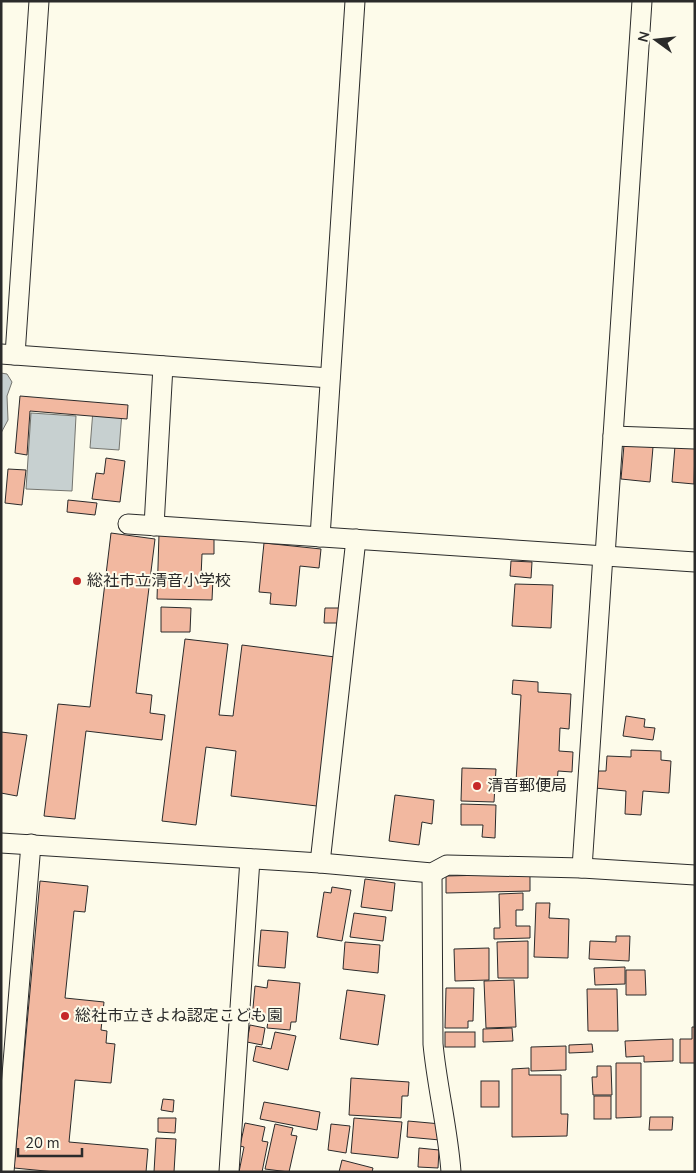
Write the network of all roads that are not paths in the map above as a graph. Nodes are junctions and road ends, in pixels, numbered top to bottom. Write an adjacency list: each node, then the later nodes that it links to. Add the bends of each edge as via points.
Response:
1 (39, 1): 4 (street)
2 (355, 1): 6 (street)
3 (642, 1): 7 (street)
4 (8, 355): 5 (street)
5 (163, 366): 6 (street); 10 (street)
6 (330, 378): 11 (street)
7 (613, 436): 8 (street); 13 (street)
8 (695, 439)
9 (128, 524): 10 (street)
10 (154, 526): 11 (street)
11 (320, 537): 12 (street)
12 (356, 539): 13 (street); 18 (street)
13 (604, 556): 14 (street); 19 (street)
14 (695, 562)
15 (1, 843): 16 (street)
16 (31, 844): 17 (street); 22 (street)
17 (250, 859): 18 (street); 23 (street)
18 (320, 863): 20 (street)
19 (582, 868): 20 (street, via 447,865); 21 (street)
20 (432, 873): 24 (street, via 433,1044)
21 (695, 875)
22 (4, 1172)
23 (229, 1172)
24 (451, 1172)

